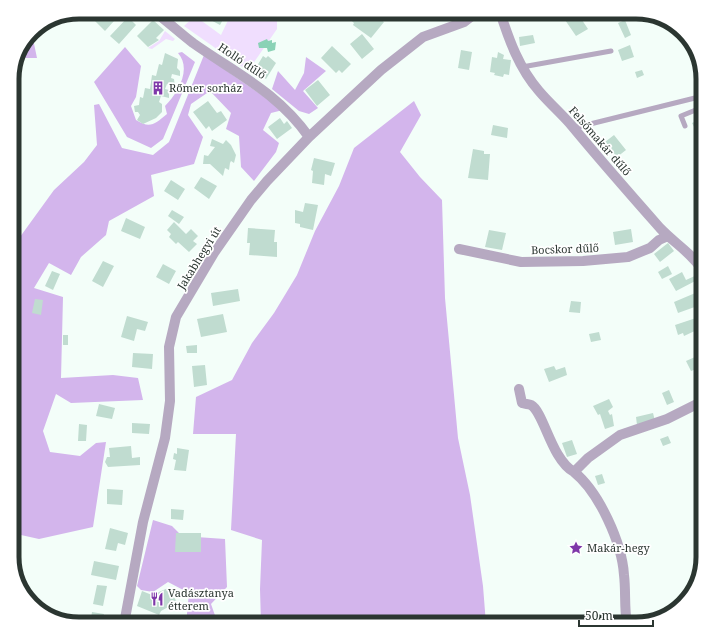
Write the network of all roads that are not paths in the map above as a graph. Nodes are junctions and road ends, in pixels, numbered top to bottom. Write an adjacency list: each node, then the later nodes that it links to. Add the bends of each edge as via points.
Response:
1 (164, 19): 10 (street, Holló dűlő, via 194,43 270,94 300,124)
2 (468, 19): 10 (street, Jakabhegyi út, via 423,37 381,70)
3 (502, 19): 5 (street, Felsőmakár dűlő)
4 (611, 51): 5 (lane)
5 (522, 66): 9 (street, Felsőmakár dűlő, via 538,90)
6 (696, 98): 9 (lane)
7 (696, 110): 8 (lane, via 681,116)
8 (685, 126)
9 (574, 128): 11 (street, Felsőmakár dűlő)
10 (309, 137): 17 (street, Jakabhegyi út, via 251,200 214,254 176,317 169,347 170,401 165,438 144,522)
11 (668, 236): 12 (street, Bocskor dűlő, via 650,248 628,257 583,261 521,262); 13 (street, Felsőmakár dűlő, via 687,251)
12 (459, 249)
13 (696, 262)
14 (519, 389): 16 (street, via 522,403 532,406 538,412 558,456 566,468)
15 (696, 404): 16 (street, via 667,419 620,435 588,458)
16 (574, 472): 18 (street, via 582,479 601,508 620,549 624,575)
17 (125, 617)
18 (625, 617)

